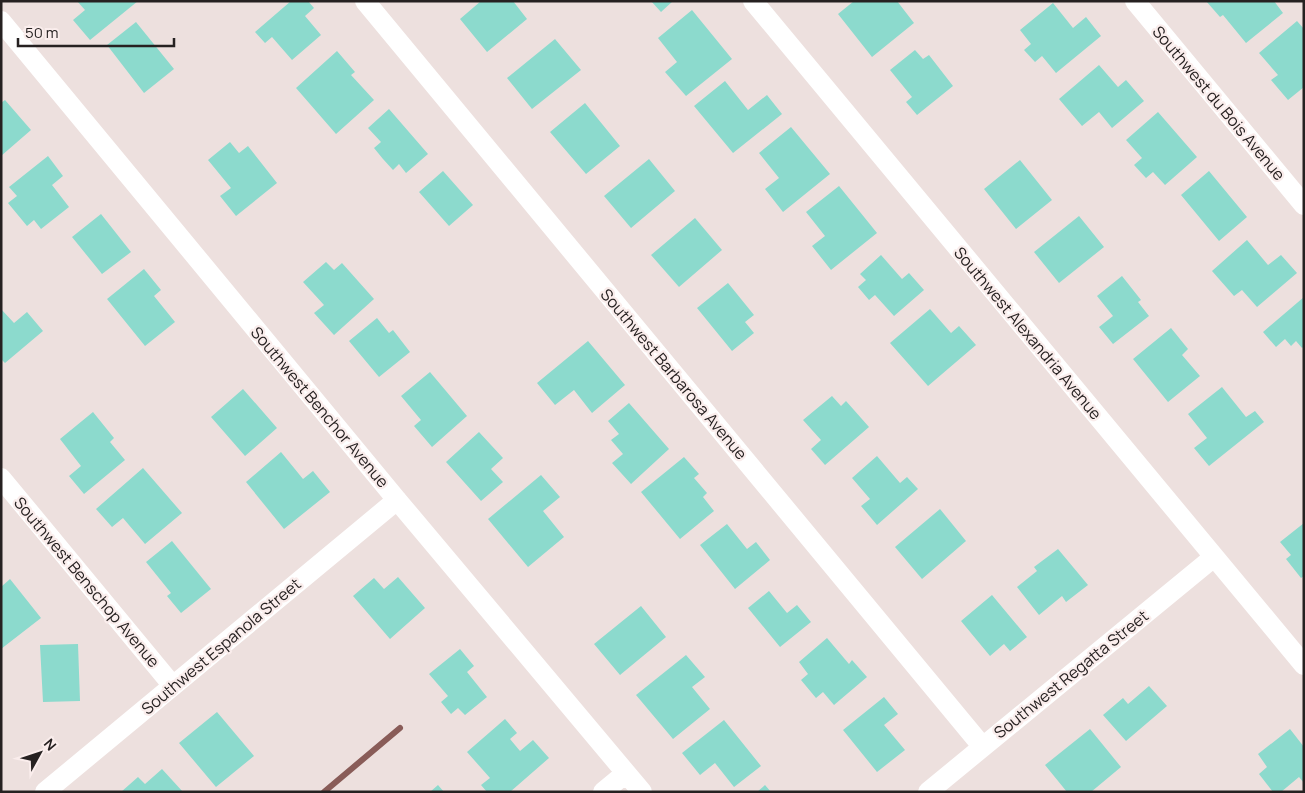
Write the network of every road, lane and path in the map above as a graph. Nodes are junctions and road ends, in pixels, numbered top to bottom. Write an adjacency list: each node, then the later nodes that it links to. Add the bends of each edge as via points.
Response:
1 (365, 1): 11 (street, Southwest Barbarosa Avenue)
2 (753, 1): 8 (street, Southwest Alexandria Avenue)
3 (1135, 1): 5 (street, Southwest du Bois Avenue)
4 (1, 21): 7 (street, Southwest Benchor Avenue)
5 (1304, 205)
6 (1, 478): 10 (street, Southwest Benschop Avenue)
7 (397, 500): 10 (street, Southwest Espanola Street); 12 (street, Southwest Benchor Avenue)
8 (1214, 557): 9 (street, Southwest Alexandria Avenue); 11 (street, Southwest Regatta Street)
9 (1304, 664)
10 (174, 686): 13 (street, Southwest Espanola Street)
11 (982, 746): 16 (street, Southwest Regatta Street)
12 (626, 773): 14 (street); 15 (street, Southwest Benchor Avenue)
13 (45, 792)
14 (603, 792)
15 (642, 792)
16 (928, 792)

